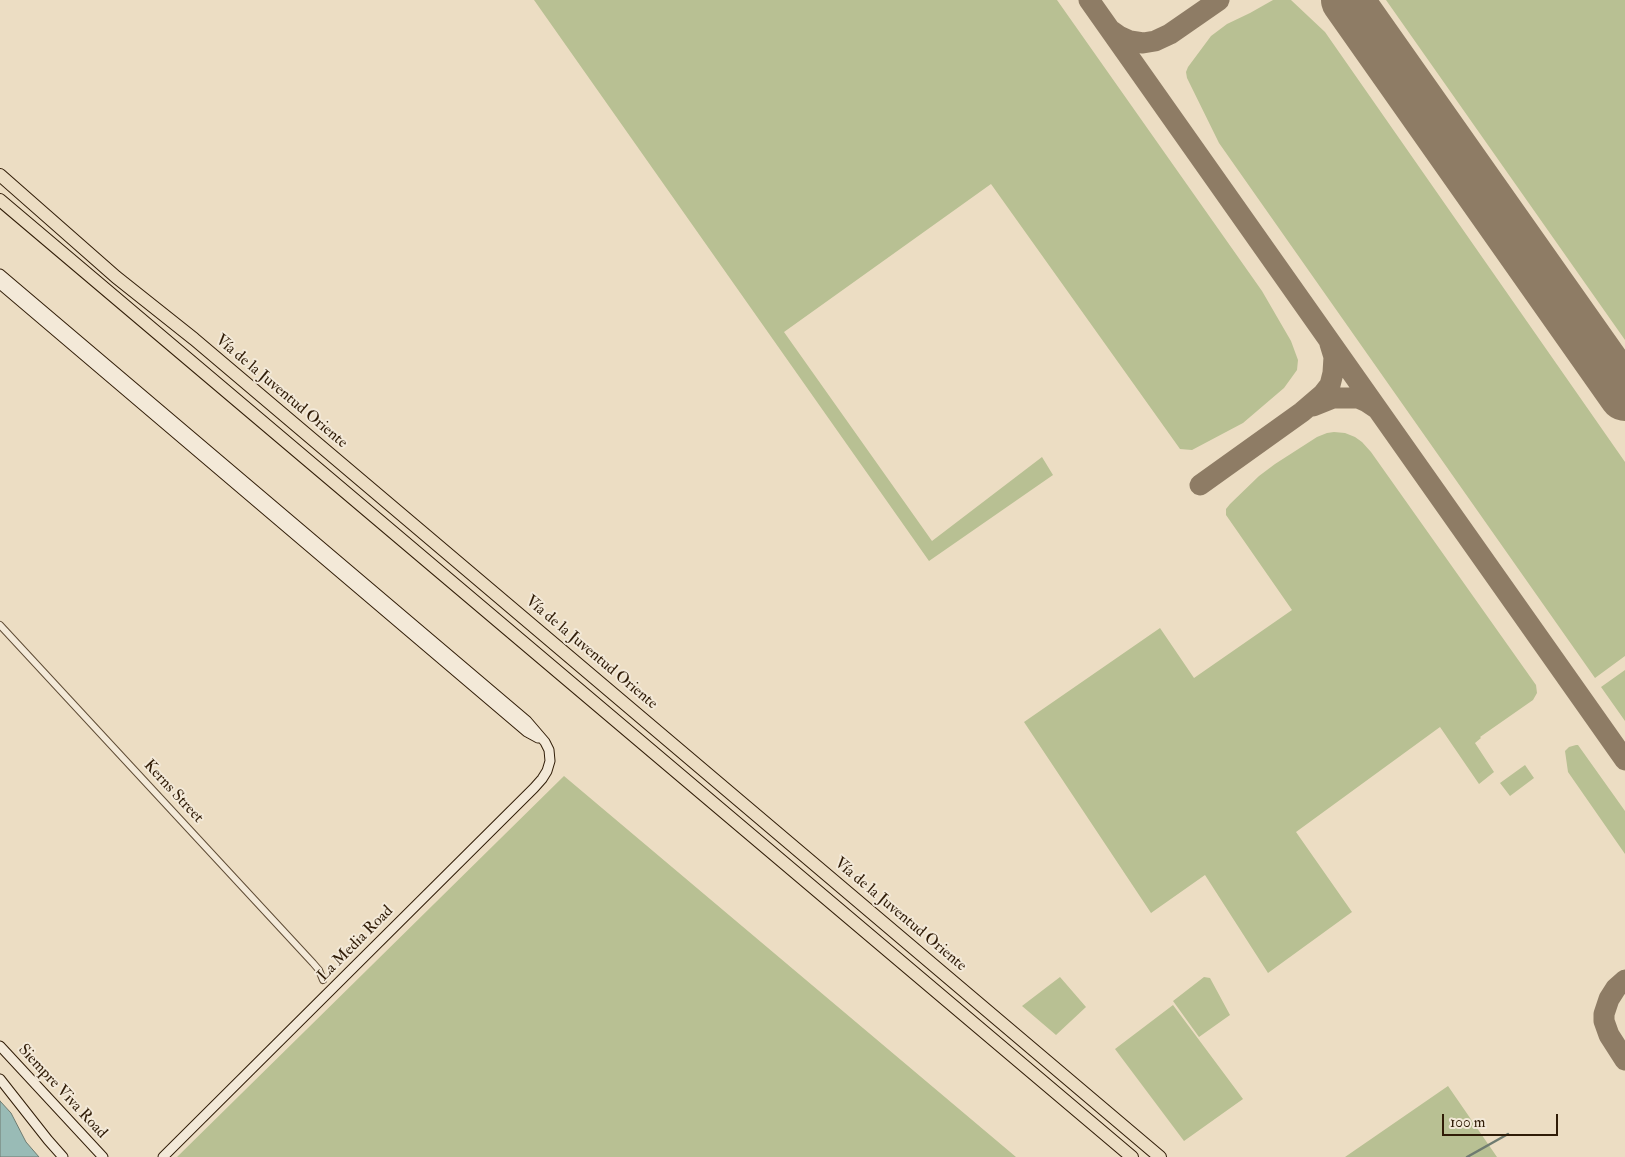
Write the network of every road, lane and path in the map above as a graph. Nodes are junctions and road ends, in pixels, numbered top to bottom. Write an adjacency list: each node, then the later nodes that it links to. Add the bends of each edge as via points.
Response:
1 (0, 175): 3 (highway, Vía de la Juventud Oriente)
2 (0, 200): 4 (highway)
3 (61, 228): 4 (highway, via 78,250 75,257); 6 (highway, Vía de la Juventud Oriente)
4 (50, 242): 8 (highway)
5 (0, 274): 10 (main road, via 527,721)
6 (116, 277): 8 (highway, via 92,260 85,261 84,267 103,283); 18 (highway, Vía de la Juventud Oriente, via 194,339)
7 (0, 284): 10 (main road, via 527,732)
8 (106, 290): 14 (highway)
9 (0, 625): 11 (street, Kerns Street, via 319,970)
10 (545, 742): 17 (main road, La Media Road, via 550,761 534,788)
11 (323, 980)
12 (0, 1046): 16 (main road, Siempre Viva Road)
13 (0, 1078): 15 (main road)
14 (1130, 1155)
15 (63, 1157)
16 (103, 1157)
17 (164, 1157)
18 (1160, 1157)

